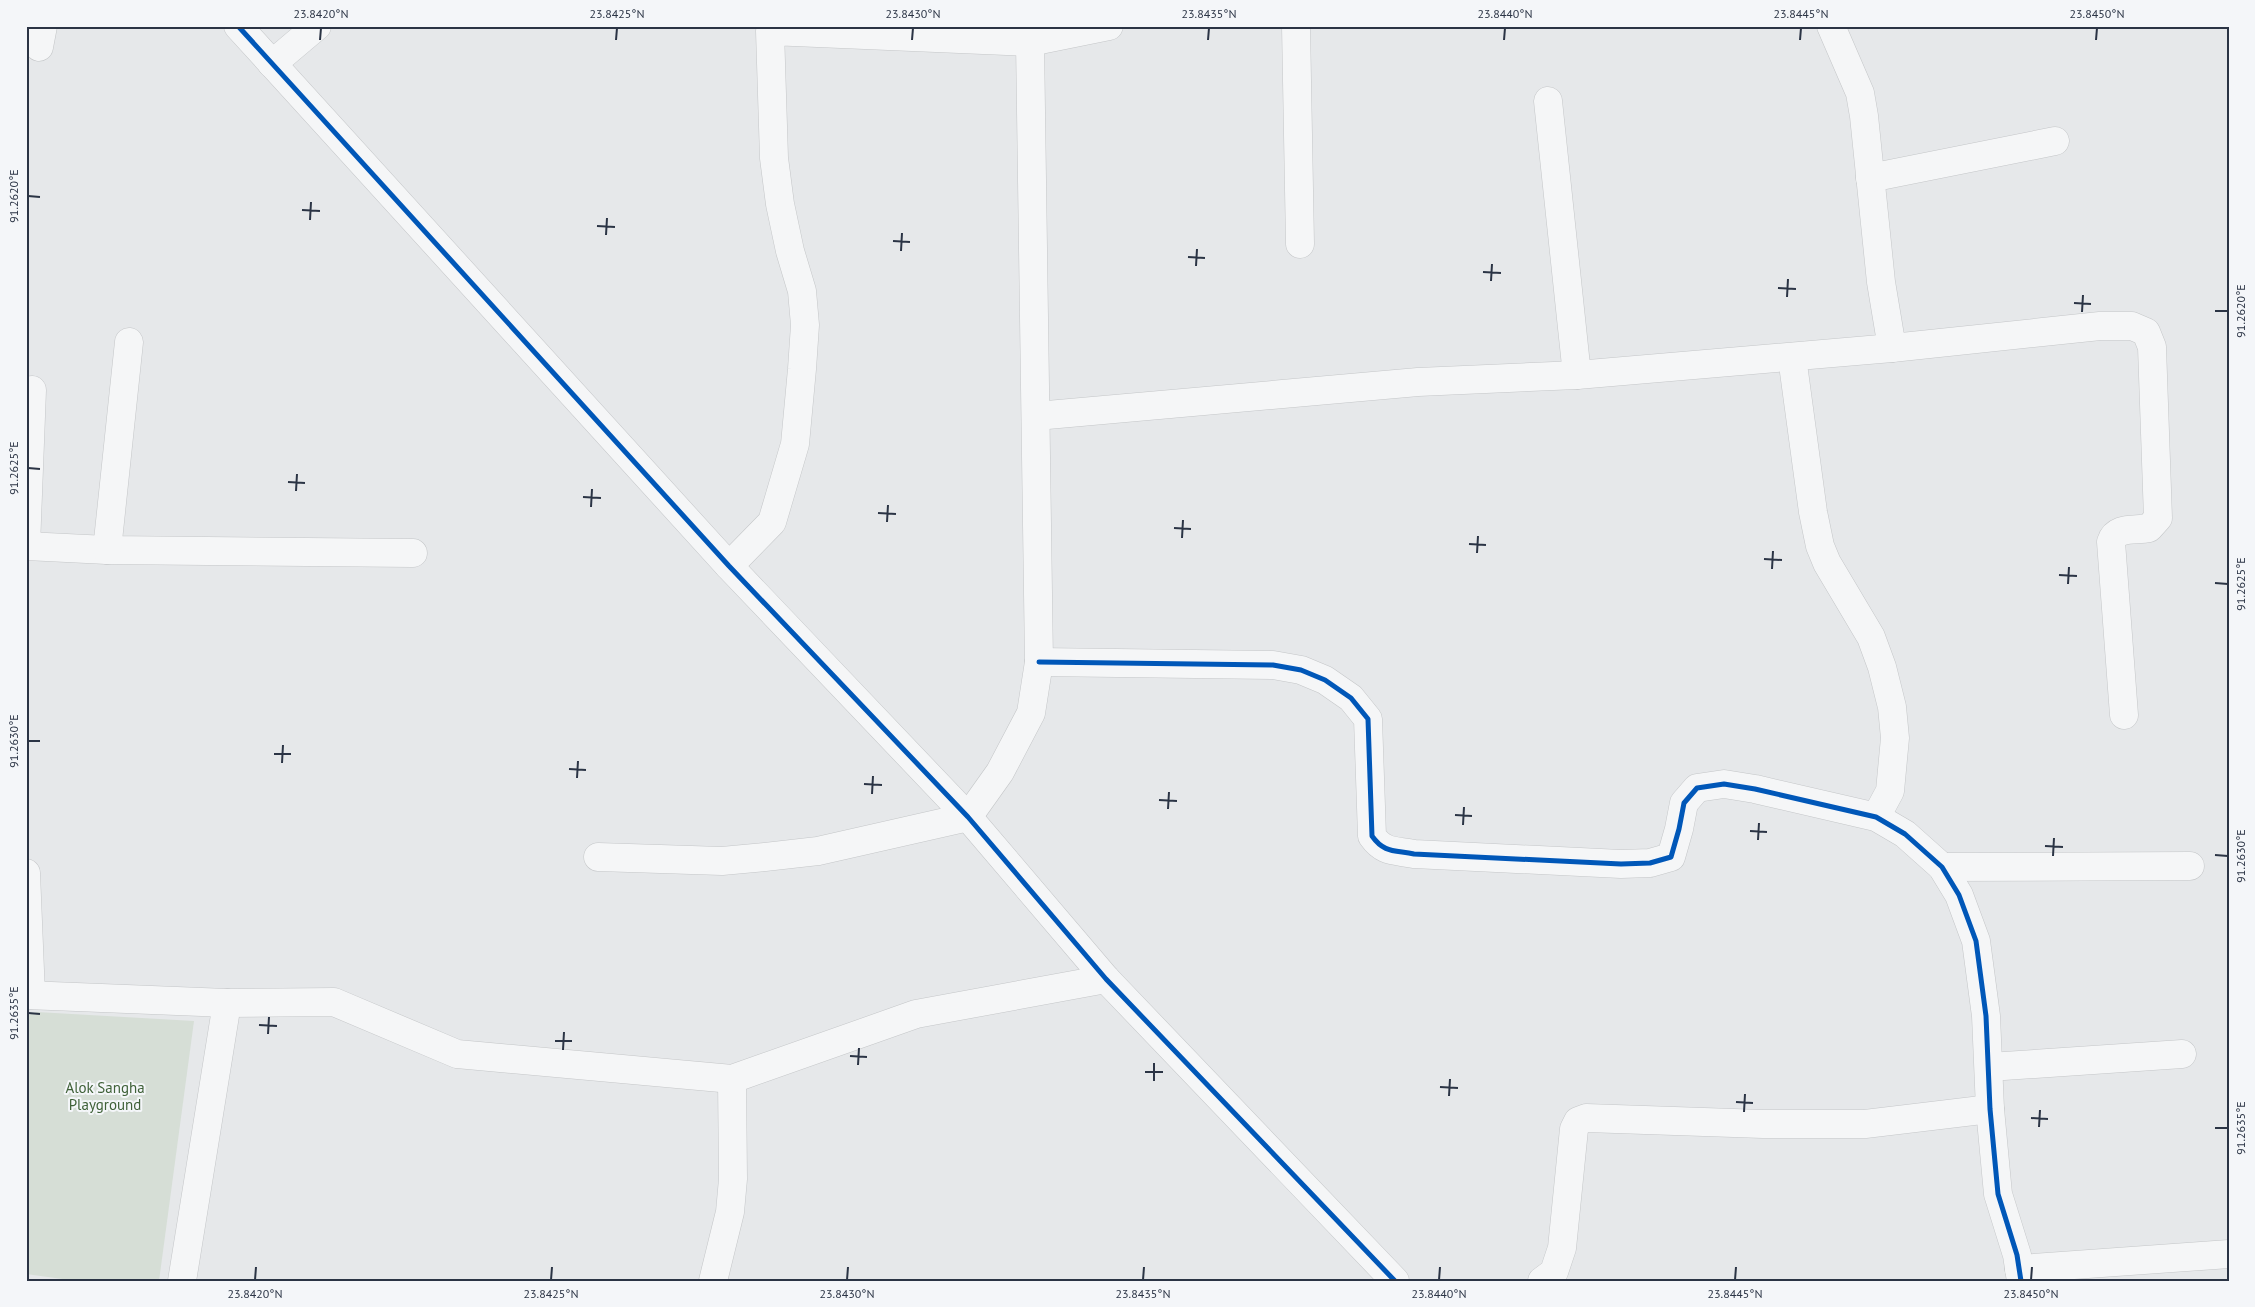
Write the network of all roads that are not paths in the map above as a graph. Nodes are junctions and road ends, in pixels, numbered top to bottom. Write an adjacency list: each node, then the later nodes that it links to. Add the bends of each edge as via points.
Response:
1 (238, 26): 8 (street)
2 (317, 26): 8 (street)
3 (1109, 26): 7 (street)
4 (1296, 26): 12 (street)
5 (1832, 26): 11 (street, via 1860,93)
6 (770, 29): 7 (street); 22 (street, via 774,158 780,204 802,291 805,325 795,444 785,482 772,522)
7 (1030, 42): 18 (street)
8 (272, 64): 22 (street)
9 (1548, 101): 16 (street)
10 (2055, 141): 11 (street)
11 (1870, 178): 14 (street)
12 (1300, 244)
13 (129, 342): 20 (street)
14 (1892, 348): 15 (street); 24 (street, via 2100,326 2132,326 2146,332 2152,346 2158,518 2149,528 2117,532 2111,542)
15 (1792, 356): 16 (street); 26 (street, via 1820,546 1871,637 1892,706 1894,766 1890,791)
16 (1576, 375): 18 (street, via 1418,382)
17 (32, 390): 19 (street)
18 (1036, 416): 23 (street)
19 (26, 546): 20 (street)
20 (107, 550): 21 (street)
21 (413, 553)
22 (729, 566): 25 (street)
23 (1039, 662): 25 (street, via 1031,713 1000,772); 26 (street, via 1273,665 1301,670 1325,680 1351,698 1368,719 1372,836 1388,850 1414,854 1650,863 1672,857 1684,803 1697,788 1724,784)
24 (2124, 715)
25 (968, 817): 27 (street, via 818,851 765,857 722,861); 31 (street)
26 (1876, 817): 29 (street, via 1905,834)
27 (598, 857)
28 (2190, 866): 29 (street)
29 (1942, 867): 35 (street, via 1959,895 1976,941 1986,1016)
30 (26, 873): 32 (street)
31 (1106, 979): 36 (street, via 916,1014); 42 (street)
32 (28, 995): 33 (street)
33 (227, 1003): 36 (street, via 334,1002 457,1054); 40 (street)
34 (2182, 1054): 35 (street)
35 (1988, 1067): 37 (street)
36 (732, 1079): 41 (street, via 733,1179 730,1212)
37 (1990, 1109): 39 (street, via 1998,1194); 43 (street, via 1865,1124 1586,1118 1578,1121 1574,1129 1562,1248 1554,1272)
38 (2229, 1254): 39 (street)
39 (2020, 1275)
40 (182, 1281)
41 (713, 1281)
42 (1395, 1281)
43 (1542, 1281)

